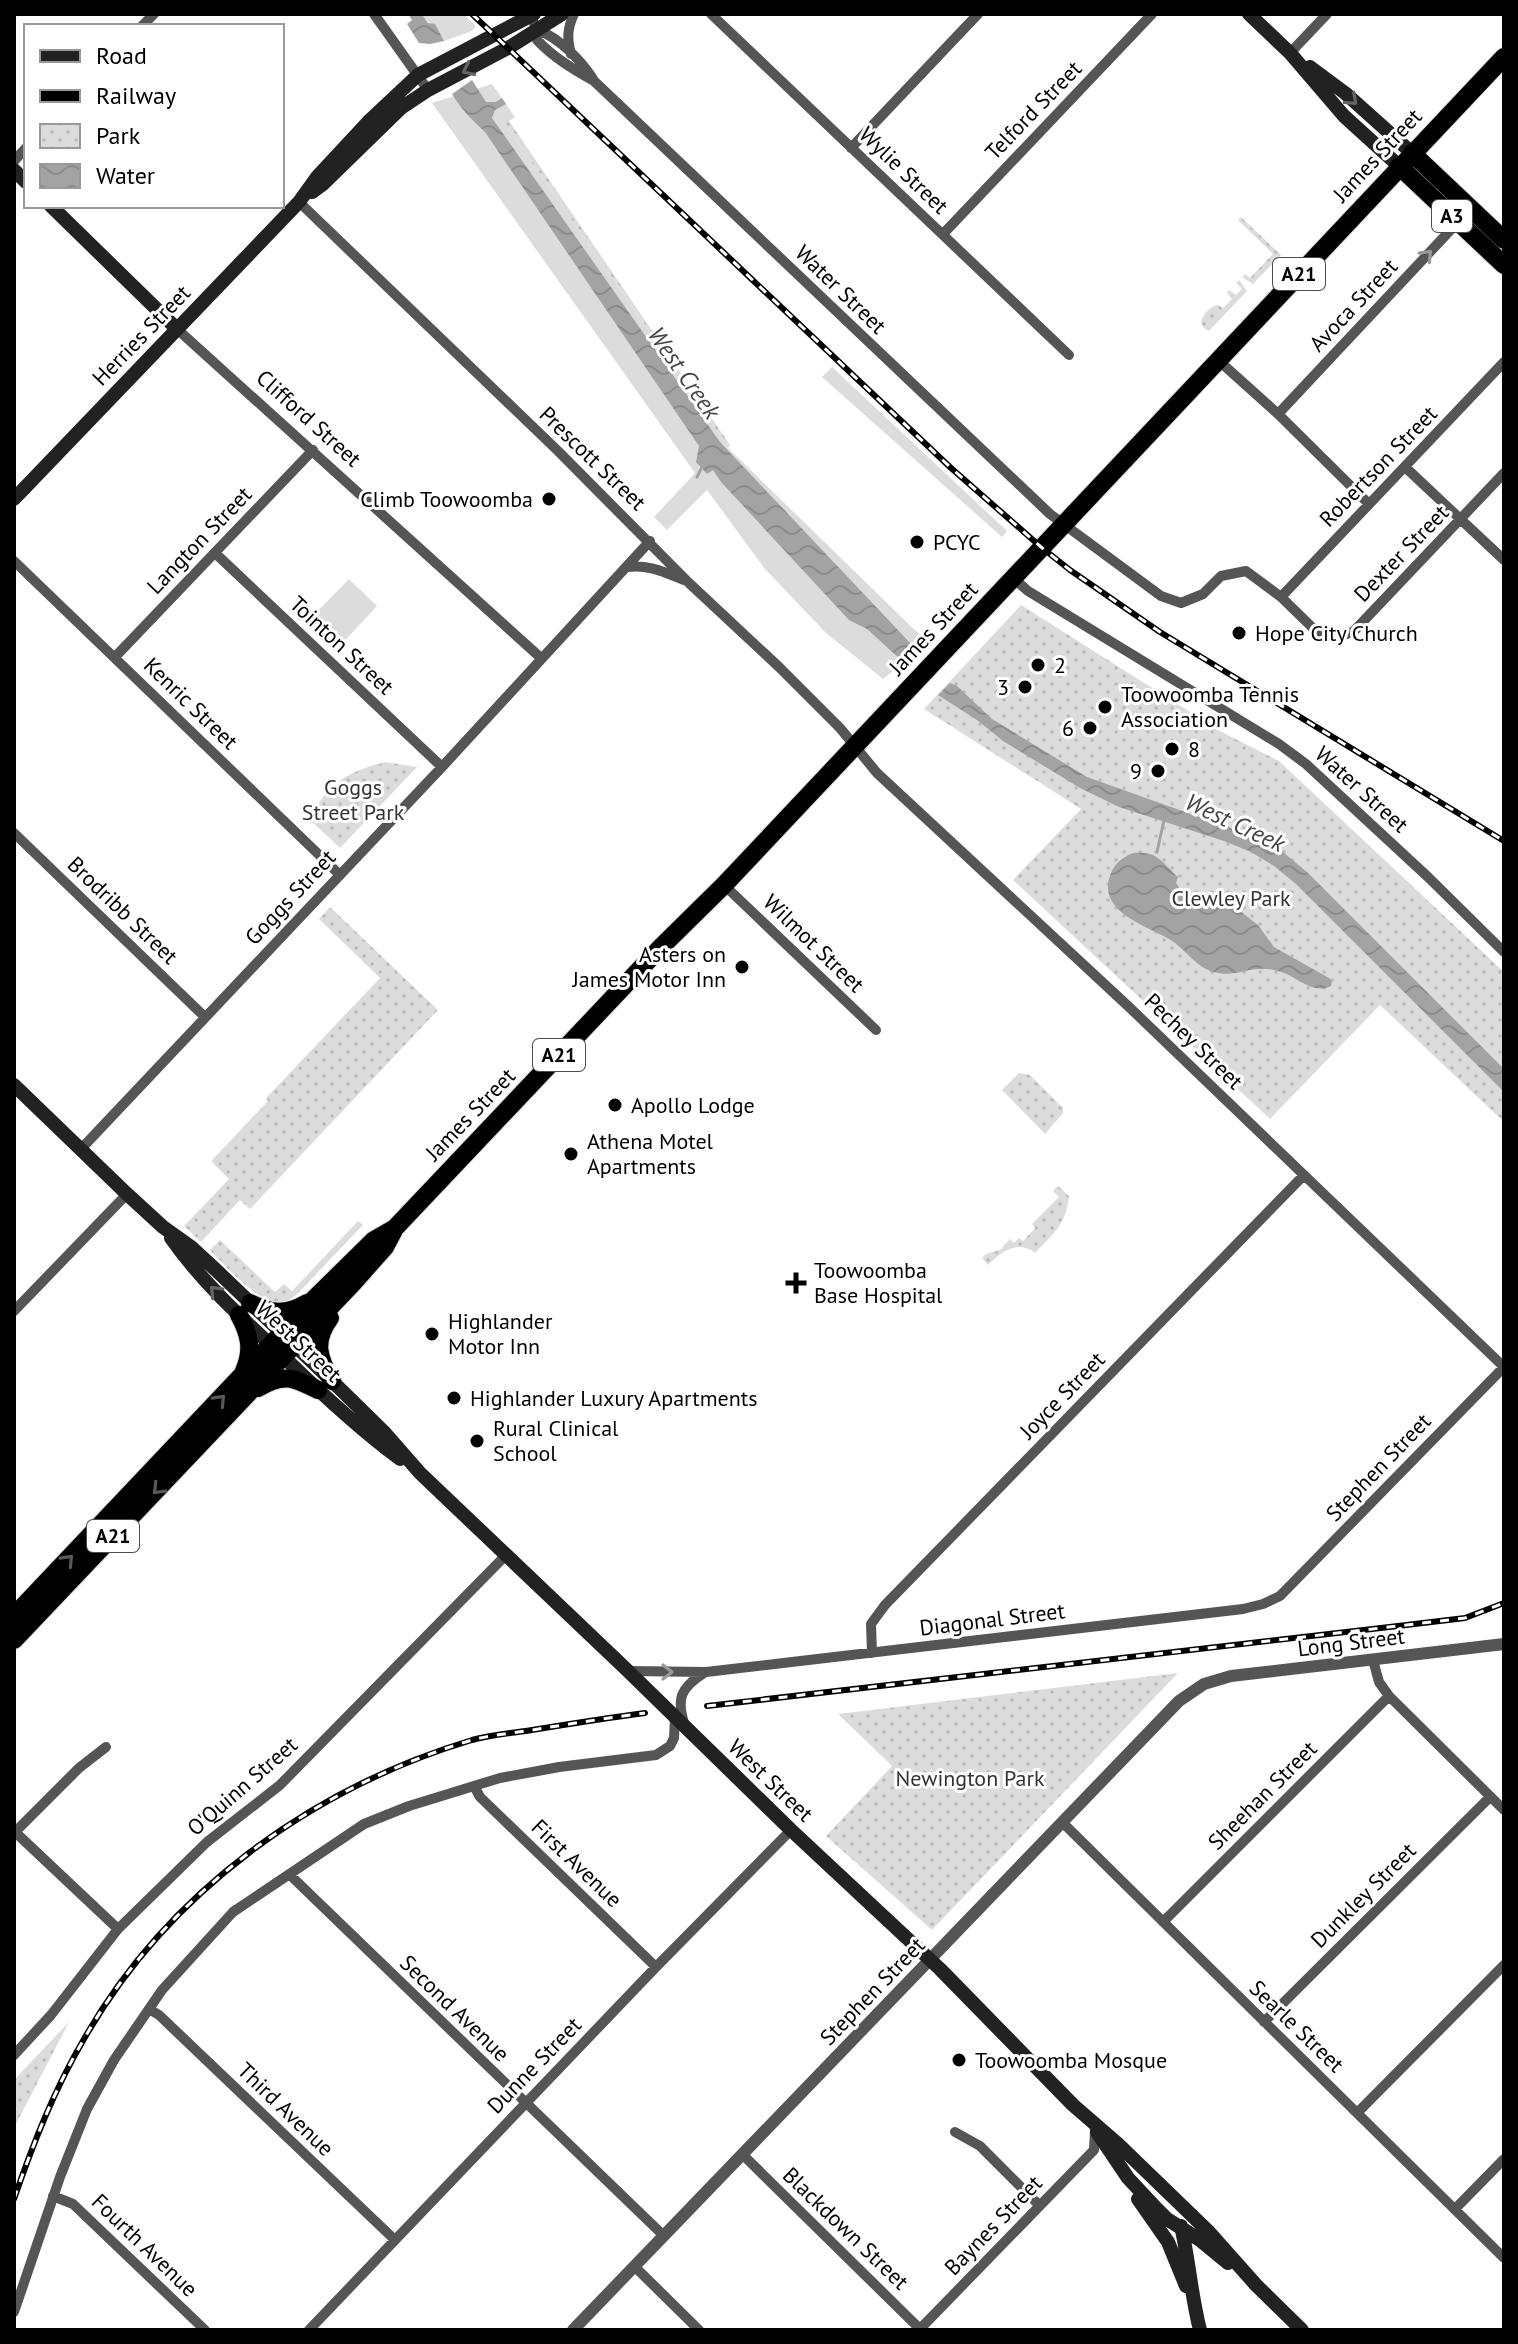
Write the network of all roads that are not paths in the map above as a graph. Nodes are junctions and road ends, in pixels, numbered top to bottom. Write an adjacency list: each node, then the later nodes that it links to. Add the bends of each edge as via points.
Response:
1 (374, 14): 14 (street)
2 (562, 14): 10 (main road, Herries Street)
3 (574, 14): 12 (street, via 567,28)
4 (711, 14): 17 (street, Wylie Street)
5 (978, 14): 17 (street)
6 (1152, 14): 22 (street, Telford Street)
7 (1249, 14): 11 (main road)
8 (1327, 14): 11 (street)
9 (532, 15): 10 (street, Water Street); 14 (main road, Herries Street)
10 (538, 30): 12 (street, Water Street); 15 (street, Water Street, via 537,40 556,59); 16 (main road, Herries Street, one-way to 16)
11 (1290, 53): 18 (main road, via 1344,116)
12 (571, 54): 15 (street, Water Street)
13 (1504, 57): 18 (highway, James Street)
14 (418, 75): 16 (street); 19 (main road, Herries Street, via 370,120)
15 (594, 81): 36 (street, Water Street)
16 (428, 90): 19 (main road, Herries Street, via 401,108)
17 (851, 148): 22 (street, Wylie Street)
18 (1406, 160): 21 (highway, A3); 23 (highway, A3); 27 (highway, James Street / A21)
19 (299, 202): 25 (main road, Herries Street); 37 (street, Prescott Street)
20 (53, 208): 25 (main road, Clifford Street)
21 (1458, 222): 24 (highway, A3); 29 (street, Avoca Street, one-way to 21)
22 (943, 234): 26 (street, Wylie Street)
23 (1504, 240)
24 (1504, 265)
25 (177, 329): 30 (street, Clifford Street); 33 (main road, Herries Street)
26 (1069, 355)
27 (1218, 360): 29 (street); 36 (highway, James Street / A21)
28 (1504, 362): 31 (street, Robertson Street)
29 (1278, 414): 34 (street)
30 (313, 450): 38 (street, Langton Street); 46 (street, Clifford Street)
31 (1405, 467): 34 (street, Robertson Street); 35 (street)
32 (1504, 473): 35 (street, Dexter Street)
33 (14, 499)
34 (1369, 504): 44 (street, Robertson Street)
35 (1460, 519): 39 (street); 44 (street, Dexter Street, via 1354,631 1335,639 1317,632)
36 (1062, 524): 42 (highway, James Street / A21); 44 (street, Water Street, via 1161,596 1181,603 1203,594 1221,576 1246,571)
37 (650, 541): 41 (street, Goggs Street); 43 (street, Prescott Street)
38 (215, 553): 45 (street, Langton Street); 48 (street, Tointon Street)
39 (1504, 560)
40 (14, 561): 45 (street, Kenric Street)
41 (627, 567): 43 (street, via 652,568); 46 (street, Goggs Street)
42 (1012, 577): 47 (highway, James Street / A21); 52 (street, Water Street, via 1306,764)
43 (689, 583): 47 (street, Prescott Street)
44 (1281, 597)
45 (115, 657): 50 (street, Kenric Street)
46 (541, 658): 48 (street, Goggs Street)
47 (855, 747): 51 (highway, James Street / A21); 57 (street, Pechey Street)
48 (442, 767): 50 (street, Goggs Street)
49 (14, 833): 53 (street, Brodribb Street)
50 (339, 874): 53 (street, Goggs Street)
51 (724, 885): 54 (street, Wilmot Street); 59 (highway, James Street / A21)
52 (1504, 952)
53 (205, 1017): 56 (street, Goggs Street)
54 (876, 1030)
55 (14, 1085): 56 (main road, West Street)
56 (81, 1149): 58 (main road, West Street)
57 (1304, 1175): 65 (street, Pechey Street); 73 (street, Joyce Street, via 876,1616 870,1633)
58 (127, 1194): 62 (main road, West Street, via 191,1247); 63 (street)
59 (395, 1228): 60 (highway, James Street / A21); 61 (highway, James Street / A21, via 374,1240)
60 (348, 1289): 64 (highway, James Street / A21); 67 (highway, via 319,1338)
61 (314, 1299): 62 (highway, via 282,1313); 64 (highway, James Street / A21)
62 (245, 1309): 64 (main road, West Street); 66 (highway, via 250,1345)
63 (14, 1311)
64 (283, 1345): 66 (highway, James Street / A21); 67 (main road, West Street)
65 (1504, 1367): 69 (street, Stephen Street)
66 (245, 1385): 67 (highway, via 285,1378); 70 (highway, James Street / A21, one-way to 66); 71 (highway, James Street / A21, one-way to 71)
67 (325, 1385): 68 (main road, West Street, via 382,1446 420,1473)
68 (506, 1555): 75 (main road, West Street); 89 (street, O'Quinn Street, via 280,1785 207,1842)
69 (1280, 1596): 73 (street, Diagonal Street, via 1243,1609)
70 (14, 1616)
71 (14, 1640)
72 (1504, 1644): 74 (street, Long Street)
73 (872, 1653): 76 (street, Diagonal Street)
74 (1373, 1660): 77 (street, Long Street, via 1231,1676); 78 (street)
75 (628, 1671): 76 (street, Diagonal Street, one-way to 76); 79 (main road, West Street)
76 (706, 1672): 79 (street, via 686,1686)
77 (1204, 1684): 84 (street, Stephen Street, via 1179,1701)
78 (1389, 1696): 82 (street); 88 (street, Sheehan Street)
79 (680, 1722): 81 (street, via 670,1746 656,1755); 85 (main road, West Street)
80 (106, 1747): 86 (street)
81 (474, 1786): 87 (street, via 364,1824); 92 (street, First Avenue)
82 (1490, 1797): 83 (street); 94 (street, Dunkley Street)
83 (1504, 1810)
84 (1062, 1822): 88 (street, Searle Street); 90 (street, Stephen Street)
85 (791, 1830): 90 (main road, West Street); 92 (street, Dunne Street)
86 (14, 1832): 89 (street)
87 (290, 1875): 93 (street, via 233,1912); 96 (street, Second Avenue)
88 (1163, 1922): 94 (street, Searle Street)
89 (118, 1929): 95 (street, O'Quinn Street)
90 (930, 1959): 98 (main road, West Street); 102 (street, Stephen Street)
91 (1504, 1965): 97 (street)
92 (656, 1967): 96 (street, Dunne Street)
93 (149, 2009): 105 (street, via 87,2109); 110 (street, Third Avenue)
94 (1264, 2022): 97 (street, Searle Street)
95 (14, 2055)
96 (525, 2104): 109 (street, Second Avenue); 110 (street, Dunne Street)
97 (1357, 2113): 107 (street, Searle Street)
98 (1092, 2125): 100 (street); 101 (main road, West Street)
99 (955, 2132): 106 (street, via 980,2146)
100 (1094, 2150): 101 (street); 106 (street, Baynes Street)
101 (1116, 2152): 104 (main road); 108 (main road, via 1172,2205); 113 (main road, via 1217,2240)
102 (742, 2154): 109 (street, Stephen Street); 120 (street, Blackdown Street)
103 (1504, 2159): 107 (street)
104 (1128, 2178): 108 (main road); 114 (main road, via 1168,2242)
105 (53, 2196): 115 (street); 116 (street, Fourth Avenue, via 73,2204)
106 (1039, 2205): 120 (street, Baynes Street)
107 (1455, 2209): 111 (street, Searle Street)
108 (1181, 2228): 113 (main road); 114 (main road)
109 (663, 2235): 112 (street, Stephen Street)
110 (395, 2240): 117 (street, Dunne Street)
111 (1504, 2258)
112 (634, 2266): 118 (street, Stephen Street); 119 (street)
113 (1256, 2285): 122 (main road)
114 (1193, 2305): 121 (main road)
115 (14, 2312)
116 (205, 2330)
117 (309, 2330)
118 (573, 2330)
119 (699, 2330)
120 (921, 2330)
121 (1200, 2330)
122 (1302, 2330)

